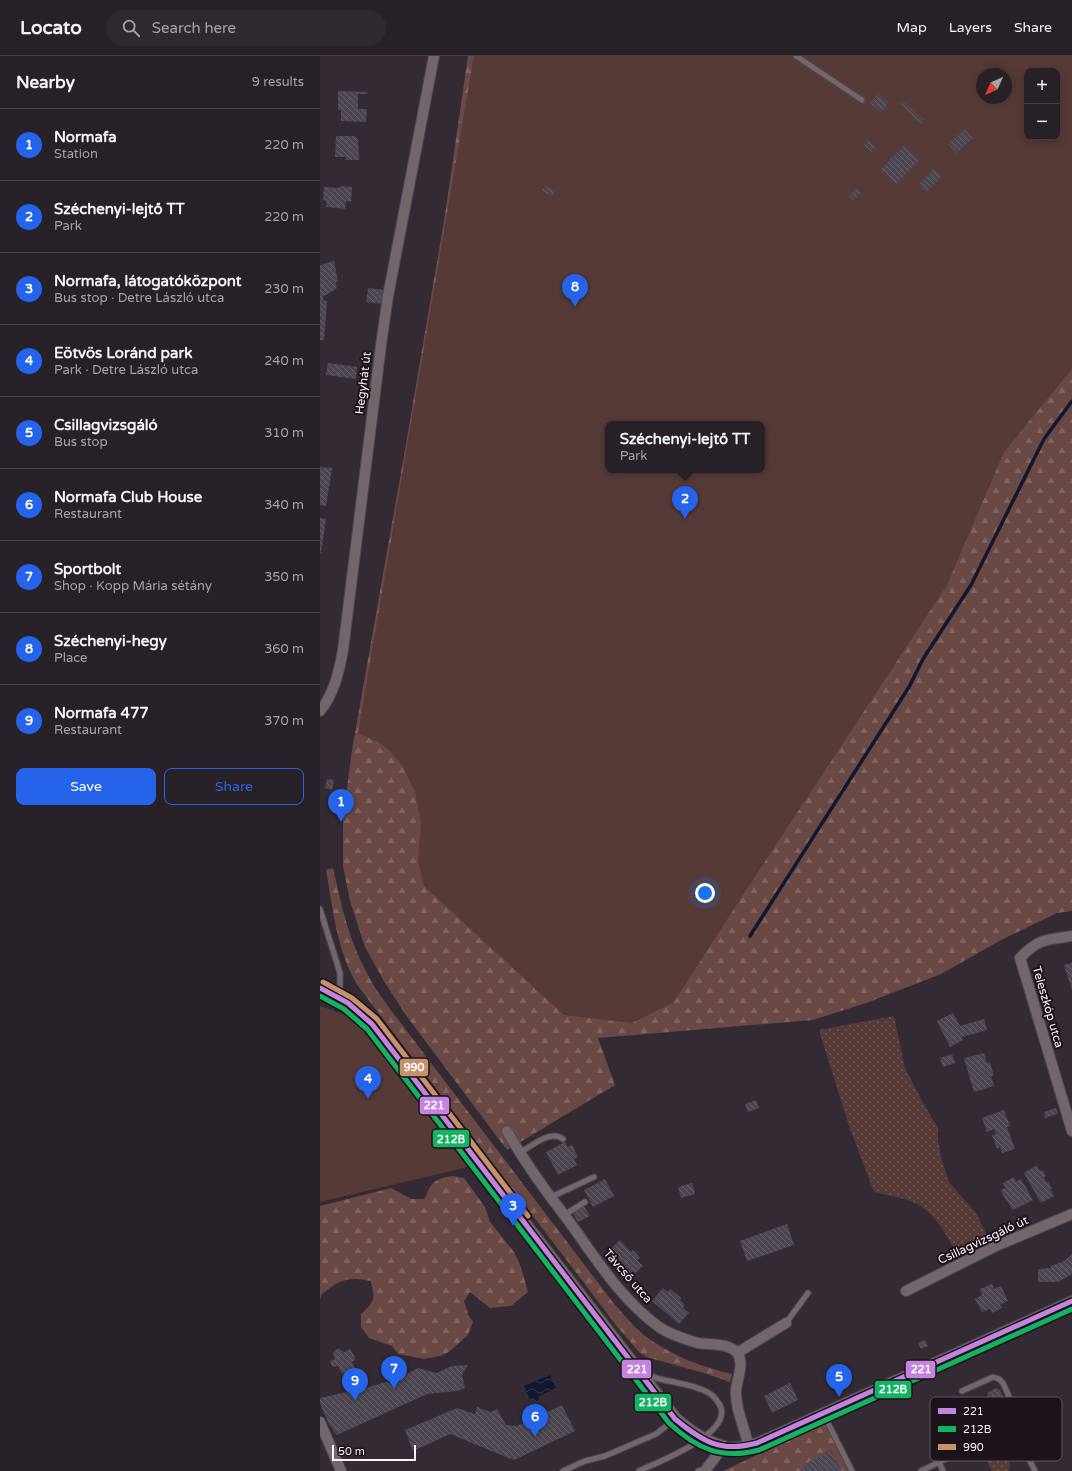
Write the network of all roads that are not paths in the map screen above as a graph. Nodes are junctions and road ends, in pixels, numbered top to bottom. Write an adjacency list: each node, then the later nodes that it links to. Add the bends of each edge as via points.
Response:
1 (434, 56): 4 (street, Hegyhát út, via 383,331 344,650 332,692)
2 (796, 56): 3 (lane)
3 (862, 100)
4 (320, 712)
5 (320, 909): 8 (lane, via 340,973)
6 (1072, 936): 10 (street, Teleszkóp utca, via 1041,940 1020,958)
7 (320, 988): 23 (street, via 347,1002 372,1024)
8 (340, 988)
9 (507, 1131): 12 (street, Távcső utca)
10 (1072, 1131)
11 (563, 1139): 12 (lane, via 553,1135)
12 (519, 1153): 14 (street, Távcső utca)
13 (594, 1177): 14 (lane)
14 (551, 1198): 17 (street, Távcső utca)
15 (585, 1202): 17 (lane)
16 (1072, 1214): 18 (street, Csillagvizsgáló út, via 996,1246)
17 (564, 1215): 22 (street, Távcső utca, via 587,1248 645,1316 675,1336 700,1343 718,1344 730,1348)
18 (906, 1291)
19 (808, 1294): 21 (lane)
20 (1072, 1301): 26 (street)
21 (786, 1323): 22 (street)
22 (737, 1354): 31 (street, via 741,1361 736,1399)
23 (638, 1370): 27 (street); 29 (lane, via 658,1379 692,1386 716,1398 723,1414 715,1428)
24 (962, 1391): 25 (lane, via 993,1377 999,1378)
25 (1009, 1397)
26 (823, 1413): 31 (street); 38 (lane)
27 (675, 1419): 29 (street); 36 (lane, via 656,1434)
28 (320, 1422): 35 (street)
29 (701, 1439): 30 (street); 37 (lane, via 688,1449)
30 (724, 1447): 31 (street); 34 (street)
31 (747, 1447)
32 (1030, 1461): 41 (lane)
33 (939, 1462): 39 (lane); 40 (lane)
34 (702, 1470)
35 (341, 1471)
36 (563, 1471)
37 (639, 1471)
38 (852, 1471)
39 (921, 1471)
40 (943, 1471)
41 (1035, 1471)

